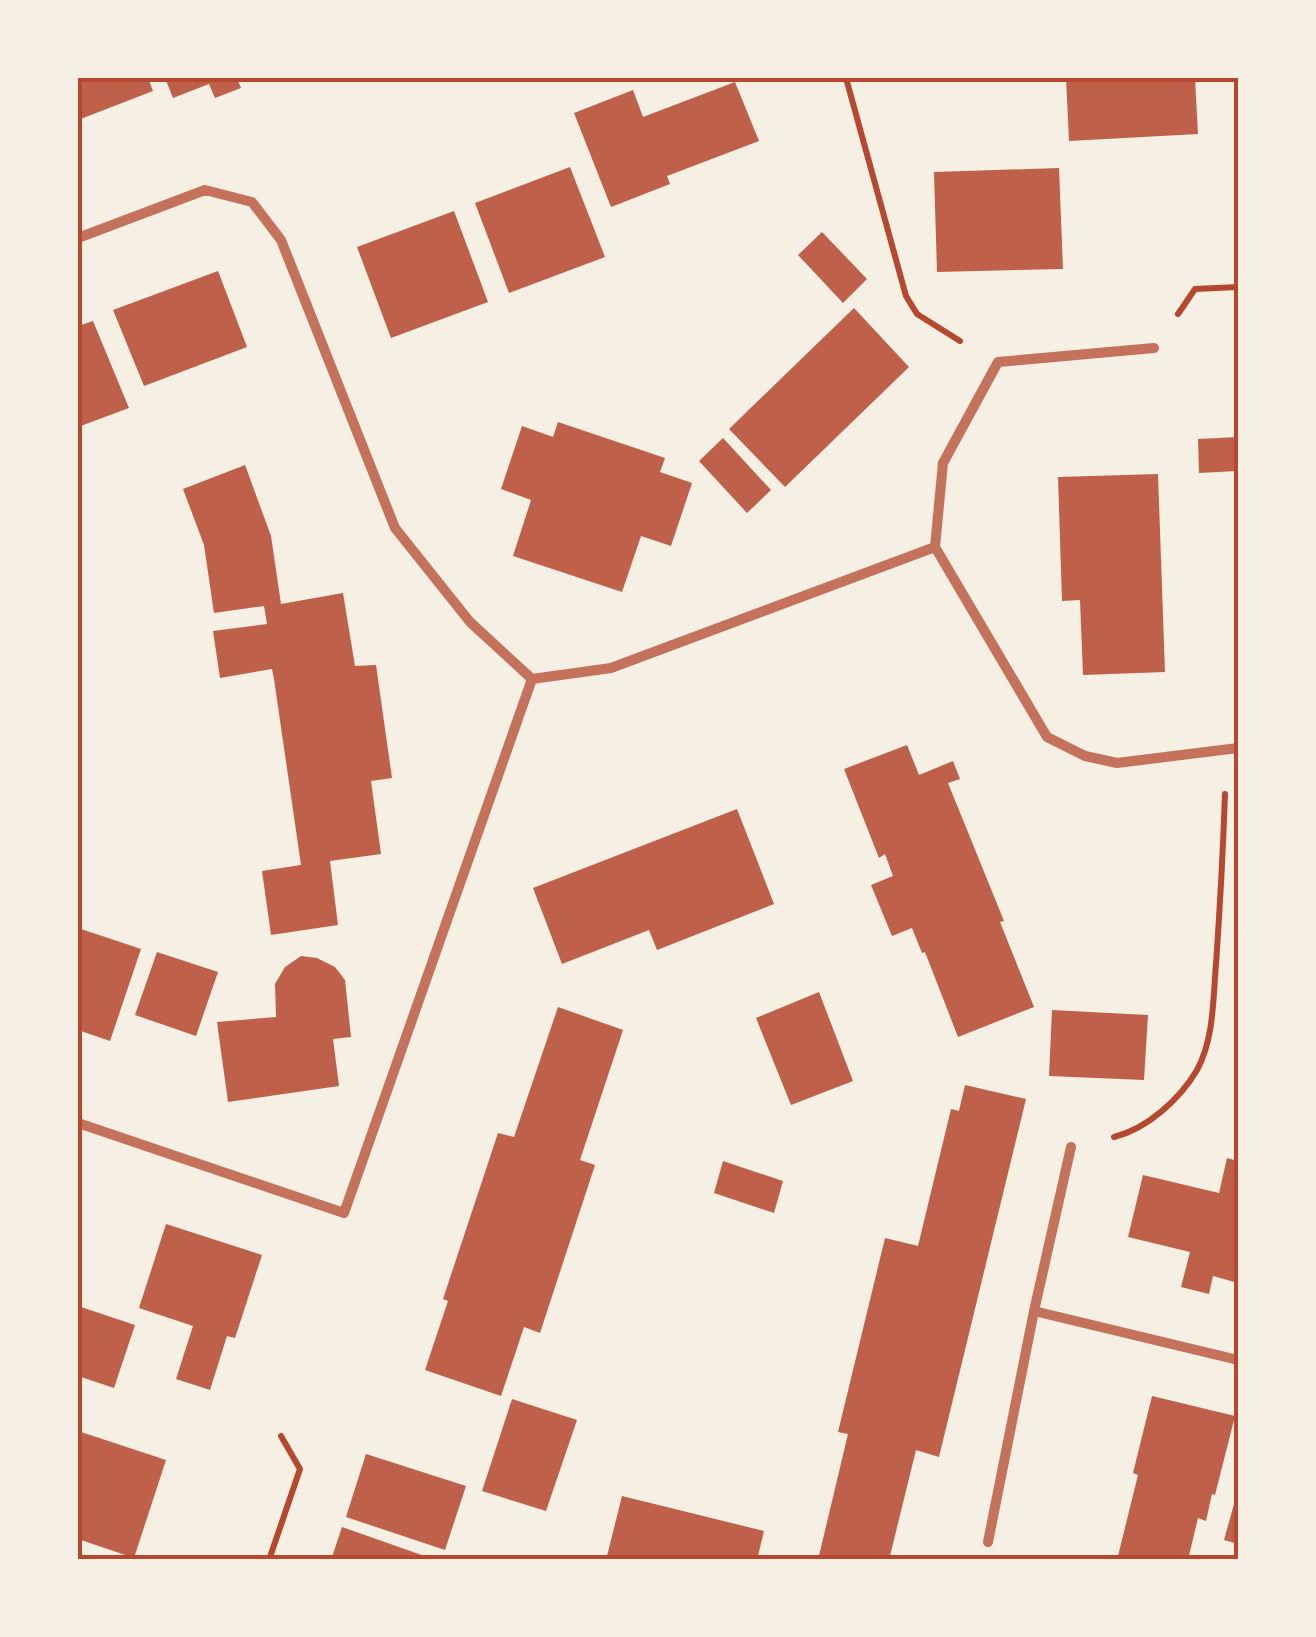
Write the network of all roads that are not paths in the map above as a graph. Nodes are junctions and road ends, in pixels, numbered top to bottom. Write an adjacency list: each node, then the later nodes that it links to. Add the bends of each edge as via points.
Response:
1 (78, 238): 4 (street, via 205,190 252,202 281,240 395,528 470,622)
2 (1154, 348): 3 (street, via 998,362 943,463)
3 (935, 546): 4 (street, via 611,668); 5 (street, via 1047,737 1117,763)
4 (532, 679): 6 (street, via 344,1213)
5 (1232, 748)
6 (78, 1123)
7 (1071, 1147): 8 (street)
8 (1034, 1311): 9 (street); 10 (street)
9 (1238, 1360)
10 (988, 1542)

